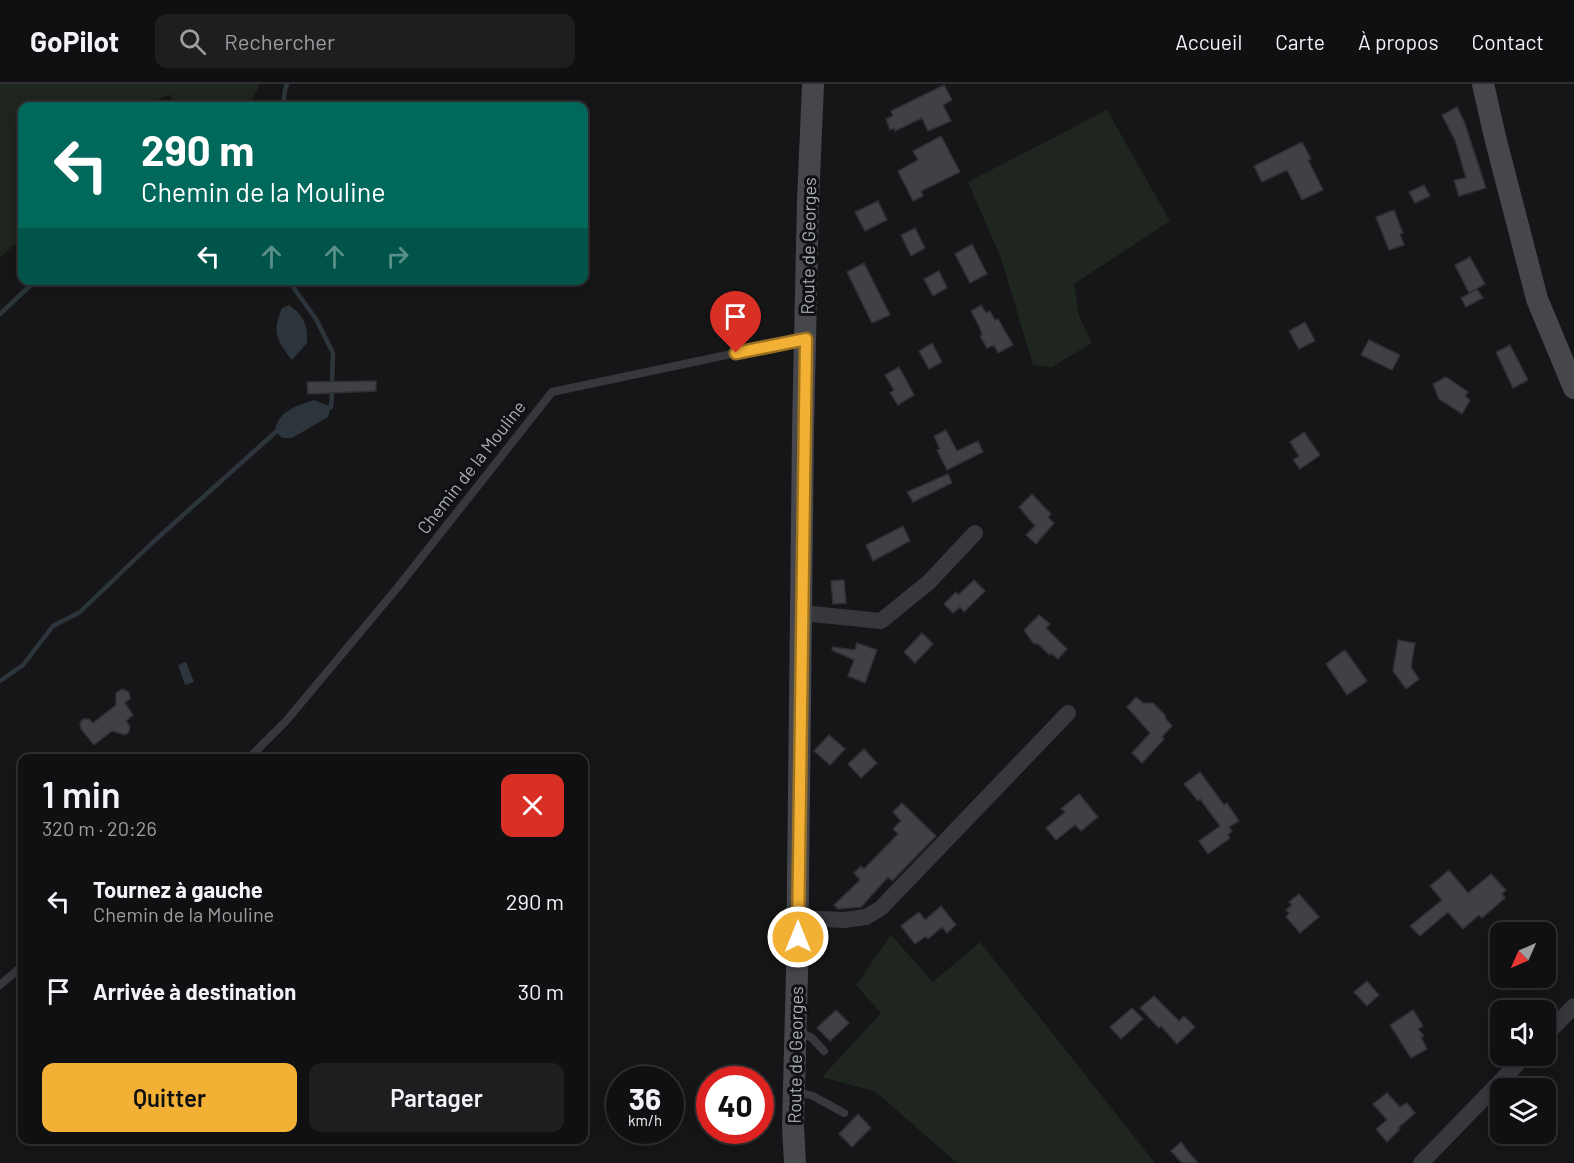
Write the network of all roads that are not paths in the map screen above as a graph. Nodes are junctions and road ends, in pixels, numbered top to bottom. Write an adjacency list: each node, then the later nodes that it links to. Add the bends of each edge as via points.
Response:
1 (813, 84): 3 (street, Route de Georges)
2 (1483, 84): 4 (street, via 1537,299)
3 (806, 339): 6 (street, Route de Georges); 8 (lane, Chemin de la Mouline, via 552,392 398,587)
4 (1574, 388)
5 (975, 532): 6 (street, via 929,582 881,621)
6 (802, 613): 9 (street, Route de Georges)
7 (1068, 713): 9 (street, via 881,908 866,918)
8 (253, 754)
9 (798, 918): 14 (street, Route de Georges)
10 (18, 969): 11 (lane)
11 (0, 985)
12 (1574, 1006): 13 (street)
13 (1556, 1025)
14 (796, 1030): 15 (lane, via 812,1038); 17 (street, Route de Georges)
15 (824, 1051)
16 (1515, 1066): 20 (street)
17 (794, 1091): 18 (lane, via 813,1096); 19 (street, Route de Georges)
18 (844, 1113)
19 (795, 1163)
20 (1421, 1163)

